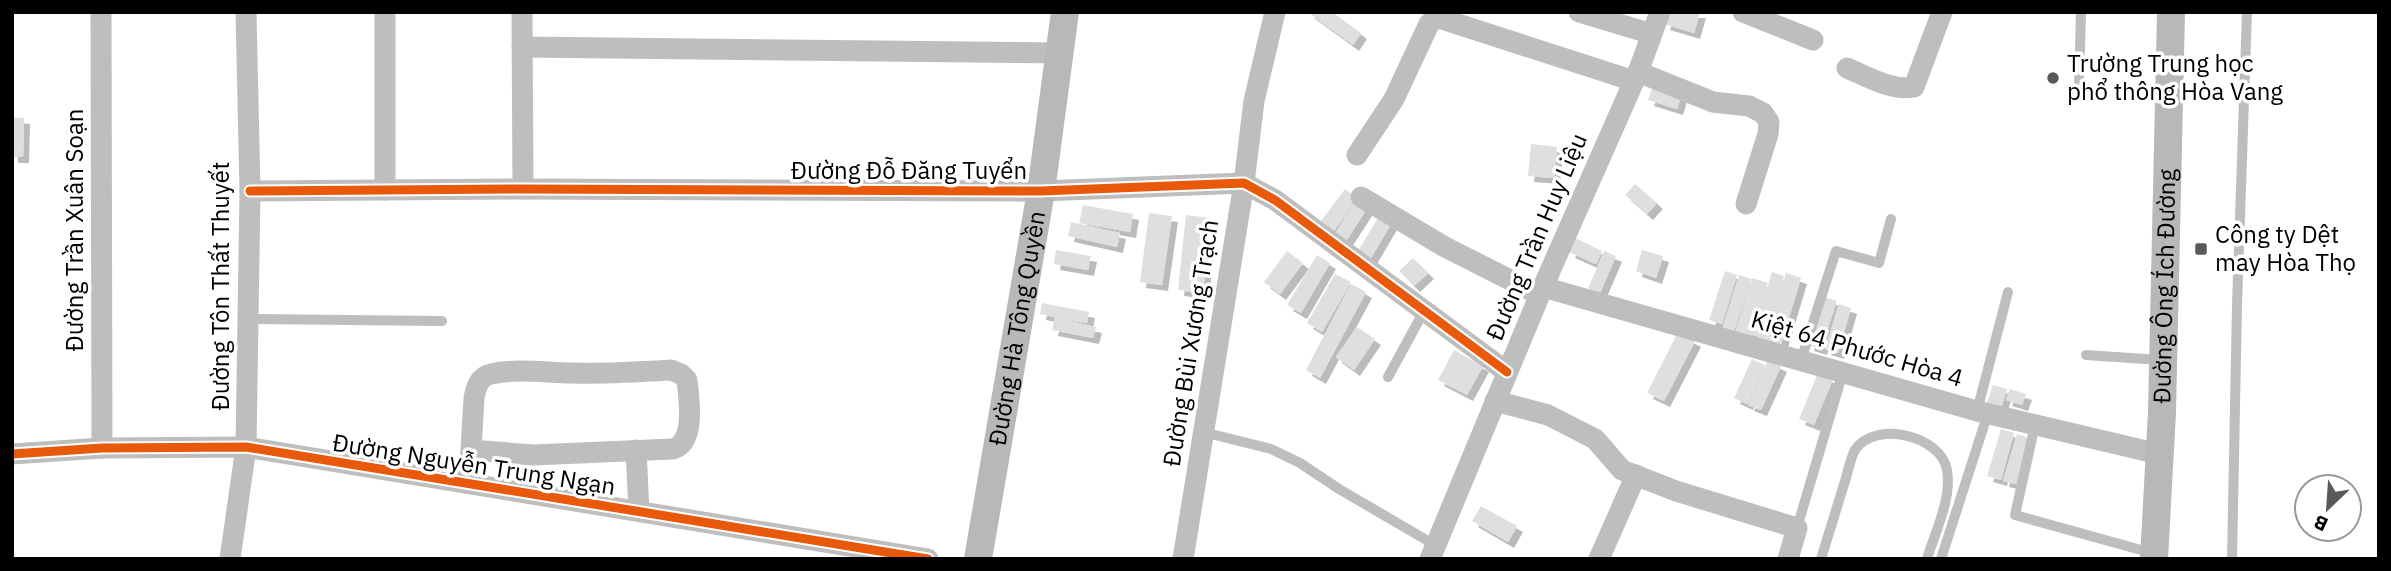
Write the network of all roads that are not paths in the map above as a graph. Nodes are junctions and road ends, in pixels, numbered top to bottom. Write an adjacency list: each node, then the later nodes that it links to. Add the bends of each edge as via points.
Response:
1 (101, 12): 46 (street, Đường Trần Xuân Soạn)
2 (246, 12): 25 (street, Đường Tôn Thất Thuyết)
3 (385, 12): 24 (street)
4 (522, 12): 16 (street)
5 (1065, 12): 17 (street, Đường Hà Tông Quyền)
6 (1275, 12): 22 (street, Đường Bùi Xương Trạch, via 1254,101)
7 (1579, 12): 14 (street)
8 (1660, 12): 14 (street, Đường Trần Huy Liệu)
9 (1743, 12): 15 (street)
10 (1942, 12): 18 (street, via 1914,87 1903,89)
11 (2081, 12): 20 (lane)
12 (2171, 12): 37 (street, Đường Ông Ích Đường)
13 (2247, 12): 66 (lane)
14 (1652, 34): 19 (street, Đường Trần Huy Liệu)
15 (1812, 40)
16 (522, 47): 17 (street); 23 (street)
17 (1059, 53): 26 (street, Đường Hà Tông Quyền)
18 (1847, 68)
19 (1636, 76): 21 (street, via 1434,19 1394,99); 28 (street, via 1763,113 1769,122 1765,148); 30 (street, Đường Trần Huy Liệu)
20 (2079, 82)
21 (1357, 155)
22 (1244, 183): 26 (street, Đường Đỗ Đăng Tuyển); 32 (street, via 1275,200); 44 (street, Đường Bùi Xương Trạch)
23 (523, 189): 24 (street, Đường Đỗ Đăng Tuyển); 26 (street, Đường Đỗ Đăng Tuyển)
24 (385, 190): 25 (street, Đường Đỗ Đăng Tuyển)
25 (250, 191): 33 (street, Đường Tôn Thất Thuyết)
26 (1041, 191): 59 (street, Đường Hà Tông Quyền)
27 (1361, 197): 30 (street, Kiệt 64 Phước Hòa 4, via 1446,247)
28 (1746, 204)
29 (1892, 219): 36 (lane, via 1879,263 1836,251)
30 (1542, 291): 36 (street, Kiệt 64 Phước Hòa 4); 38 (street, Đường Trần Huy Liệu)
31 (2008, 292): 42 (lane)
32 (1424, 311): 38 (street); 40 (lane)
33 (248, 319): 34 (lane); 45 (street, Đường Tôn Thất Thuyết)
34 (442, 321)
35 (2086, 355): 37 (lane)
36 (1801, 360): 39 (street, Kiệt 64 Phước Hòa 4)
37 (2163, 360): 50 (street, Đường Ông Ích Đường)
38 (1507, 372): 41 (street, Đường Trần Huy Liệu)
39 (1843, 373): 42 (street, Kiệt 64 Phước Hòa 4); 54 (lane)
40 (1388, 377)
41 (1495, 401): 51 (street, via 1548,415 1595,439 1622,470); 55 (street, Đường Trần Huy Liệu)
42 (1983, 412): 43 (street, Kiệt 64 Phước Hòa 4); 65 (lane)
43 (2035, 425): 50 (street, Kiệt 64 Phước Hòa 4); 56 (lane, via 2015,515)
44 (1203, 432): 55 (lane, via 1270,449 1300,463); 60 (street, Đường Bùi Xương Trạch)
45 (246, 447): 46 (street, Đường Nguyễn Trung Ngạn); 52 (street, Đường Nguyễn Trung Ngạn); 57 (street, Đường Tôn Thất Thuyết)
46 (102, 448): 49 (street, Đường Nguyễn Trung Ngạn)
47 (471, 450): 48 (street, via 533,455); 48 (street, via 476,387 491,374 671,370 681,374 688,392 685,441 673,449); 52 (street)
48 (636, 450): 53 (street)
49 (12, 453)
50 (2159, 454): 56 (street, Đường Ông Ích Đường)
51 (1636, 475): 54 (street); 61 (street)
52 (469, 484): 53 (street, Đường Nguyễn Trung Ngạn)
53 (639, 511): 58 (street, Đường Nguyễn Trung Ngạn)
54 (1797, 528): 62 (street)
55 (1432, 552)
56 (2154, 556)
57 (230, 559)
58 (928, 559)
59 (978, 559)
60 (1183, 559)
61 (1599, 559)
62 (1788, 559)
63 (1821, 559): 64 (lane, via 1855,450 1872,436 1897,434 1918,438 1935,450 1947,468 1947,494)
64 (1927, 559)
65 (1941, 559)
66 (2232, 559)

